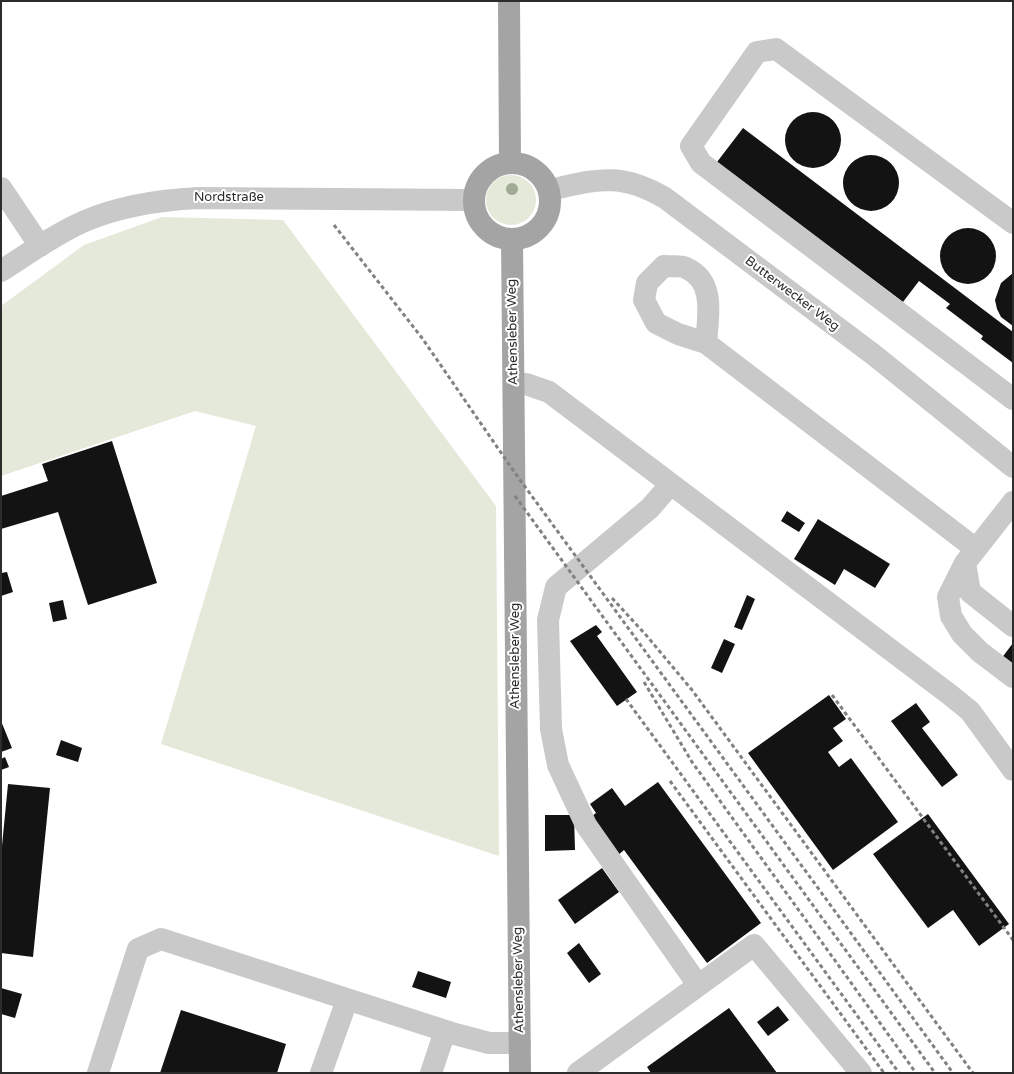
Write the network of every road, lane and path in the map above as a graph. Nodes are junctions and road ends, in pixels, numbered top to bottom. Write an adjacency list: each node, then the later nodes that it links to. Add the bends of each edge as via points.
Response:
1 (509, 1): 2 (main road)
2 (510, 162): 4 (main road, via 527,165 534,170); 5 (main road, via 494,166 482,176)
3 (1, 188): 8 (street)
4 (549, 190): 7 (main road, via 550,208 543,223 531,235); 13 (street, Butterwecker Weg, via 603,179 631,182 653,191 678,207 874,355)
5 (473, 200): 7 (main road, via 476,216 488,231); 8 (street, Nordstraße, via 166,200 85,221)
6 (1013, 223): 12 (street, via 776,49 757,52 691,146 701,163)
7 (512, 240): 11 (main road, Athensleber Weg)
8 (40, 246): 9 (street, Nordstraße)
9 (1, 271)
10 (706, 343): 16 (street)
11 (514, 384): 14 (street, via 526,384 549,392); 23 (main road, Athensleber Weg)
12 (1013, 400)
13 (1013, 467)
14 (670, 485): 19 (street, via 970,712); 20 (street, via 650,508 556,587 548,620 551,729 558,766 586,825)
15 (1013, 502): 16 (street)
16 (971, 556): 17 (street, via 970,592); 18 (street, via 948,597 951,616 975,648)
17 (1013, 626)
18 (1013, 677)
19 (1013, 770)
20 (698, 986): 28 (street); 29 (street, via 754,945)
21 (348, 1000): 22 (street); 24 (street, via 161,939 138,949); 25 (street)
22 (445, 1031): 23 (street, via 489,1043); 26 (street)
23 (520, 1043): 27 (main road, Athensleber Weg)
24 (98, 1073)
25 (322, 1073)
26 (431, 1073)
27 (520, 1073)
28 (578, 1073)
29 (861, 1073)

